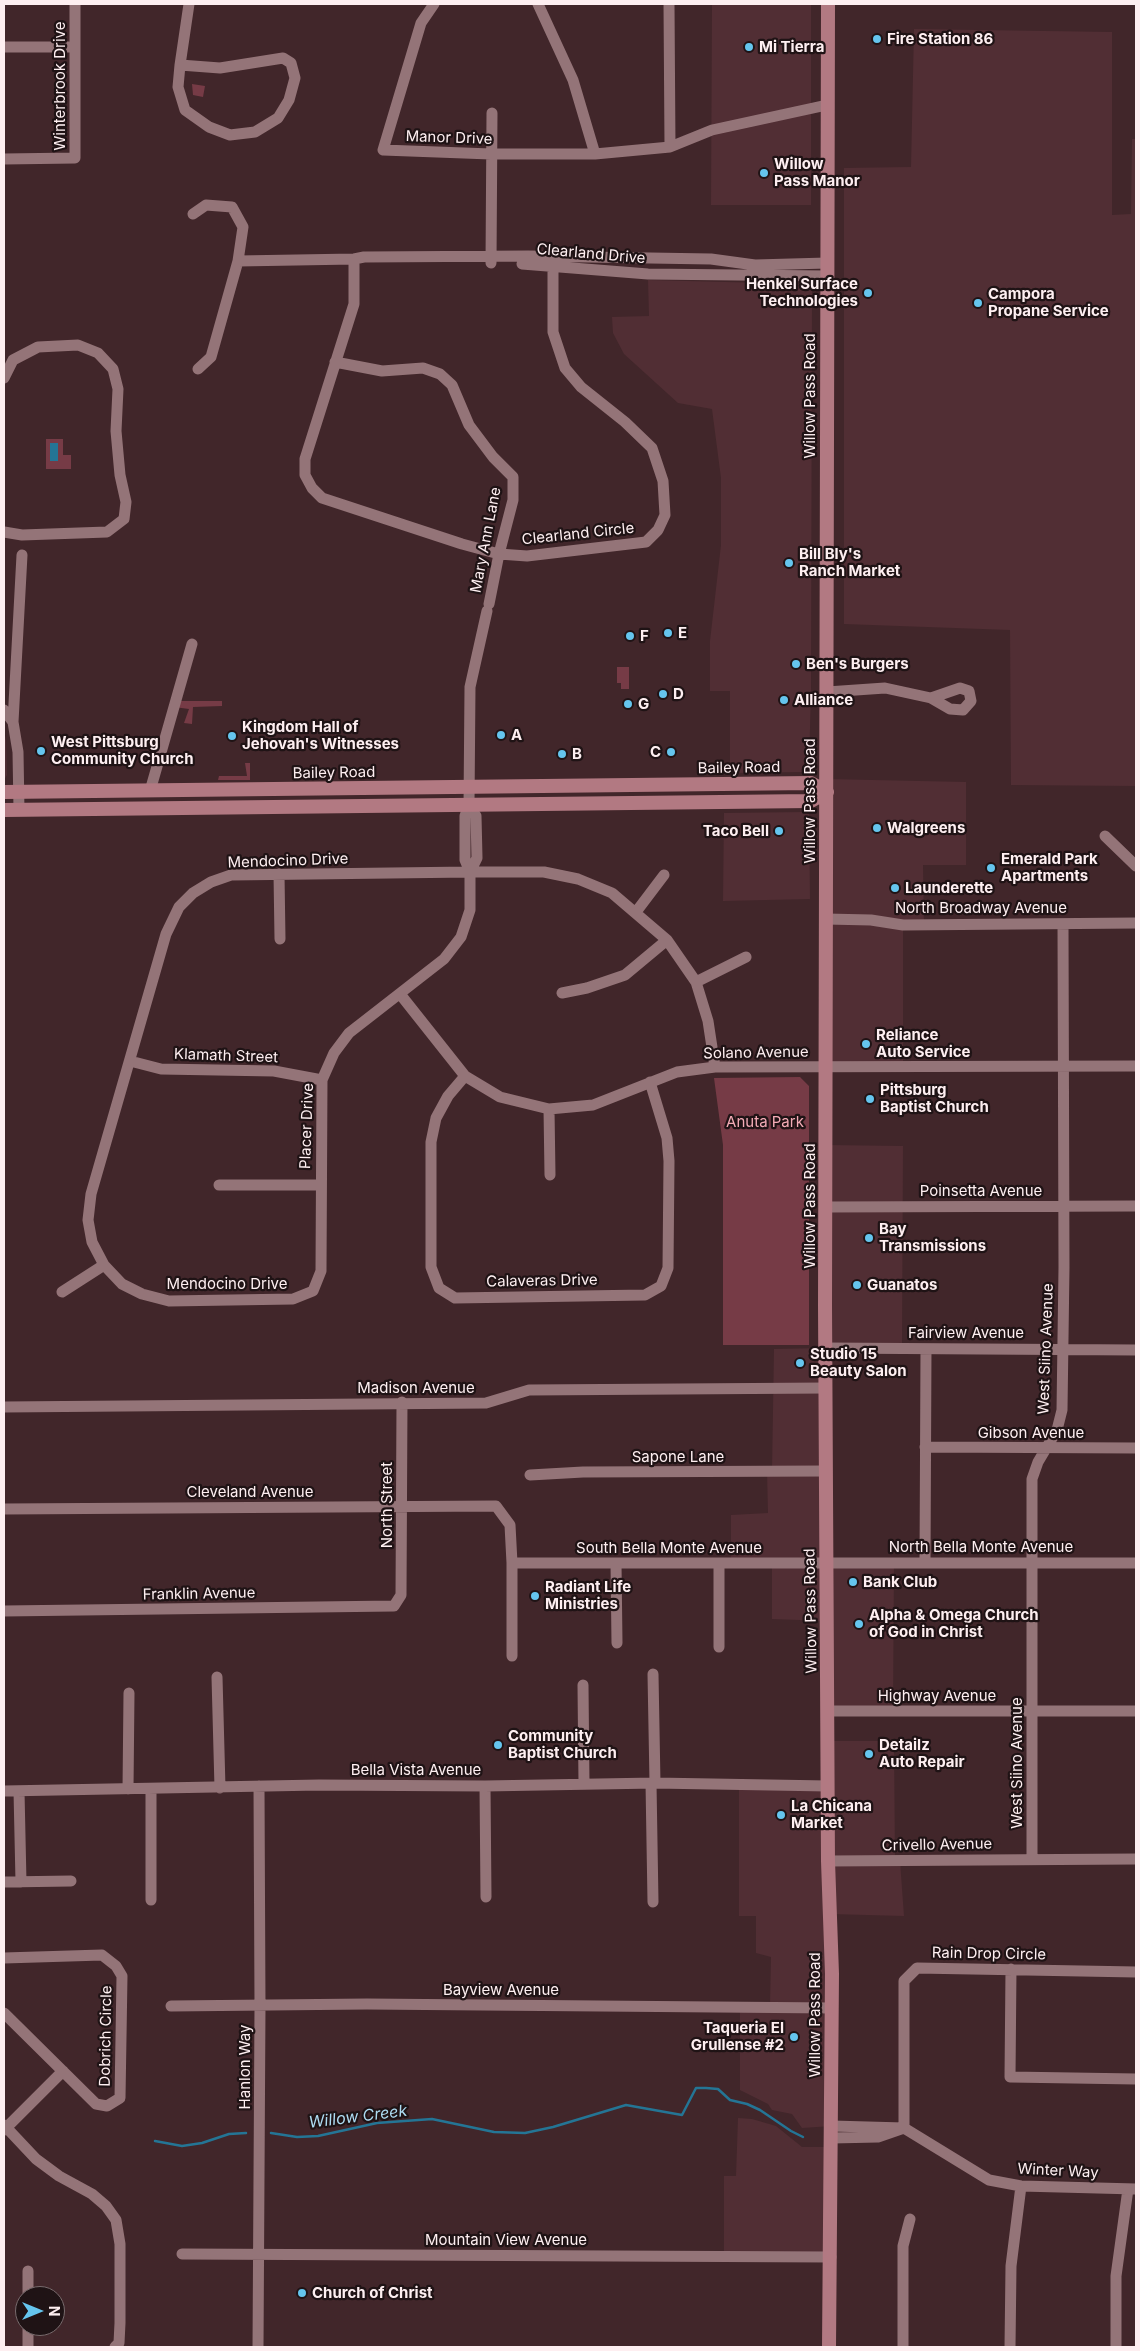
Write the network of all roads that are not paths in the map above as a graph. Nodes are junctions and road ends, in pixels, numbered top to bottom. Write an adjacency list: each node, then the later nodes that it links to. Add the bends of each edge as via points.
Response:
1 (75, 4): 7 (street, Winterbrook Drive)
2 (189, 4): 9 (street)
3 (434, 4): 13 (street, Manor Drive, via 421,22 383,150)
4 (538, 4): 14 (street, via 573,80)
5 (669, 4): 12 (street)
6 (828, 4): 10 (main road, Willow Pass Road)
7 (75, 47): 8 (street); 15 (street, Winterbrook Drive, via 75,158)
8 (4, 48)
9 (180, 65): 9 (street, via 178,86 185,110 209,127 230,135 255,132 278,118 289,100 295,78 292,64 283,58 220,68)
10 (827, 105): 12 (street, Manor Drive, via 712,130); 21 (main road, Willow Pass Road)
11 (492, 113): 13 (street)
12 (670, 146): 14 (street, Manor Drive)
13 (491, 154): 14 (street, Manor Drive); 18 (street)
14 (595, 154)
15 (4, 158)
16 (193, 214): 19 (street, via 206,205 232,207 243,227)
17 (354, 259): 18 (street, Clearland Drive, via 366,264); 19 (street, Clearland Drive); 23 (street, Clearland Circle, via 354,304)
18 (490, 260): 20 (street, Clearland Drive)
19 (238, 261): 24 (street, via 211,357)
20 (554, 262): 21 (street, Clearland Drive, via 711,258); 21 (street, Clearland Drive, via 648,274 749,277); 27 (street, Clearland Circle, via 553,332 565,368 581,387 652,448 663,481 665,515 658,530 646,542 527,556)
21 (827, 270): 30 (main road, Willow Pass Road)
22 (8, 357): 25 (street); 26 (street, via 38,348 78,346 98,353 113,369 118,389 116,431 120,476 126,502 124,519 107,532 22,535)
23 (335, 362): 27 (street, Mary Ann Lane, via 382,371 423,368 440,374 452,385 469,425 513,477 513,500); 27 (street, Clearland Circle, via 306,459 306,475 312,488 322,498)
24 (198, 369)
25 (4, 378)
26 (4, 532)
27 (499, 554): 34 (street, Mary Ann Lane, via 470,686)
28 (22, 555): 33 (street)
29 (192, 644): 35 (street)
30 (827, 692): 31 (street, via 885,688); 38 (main road, Willow Pass Road)
31 (931, 698)
32 (4, 710): 33 (street)
33 (13, 722): 37 (street)
34 (469, 788): 35 (main road, Bailey Road); 38 (main road, Bailey Road, via 811,783); 39 (street, Mary Ann Lane)
35 (150, 791): 37 (main road, Bailey Road)
36 (4, 792): 37 (main road, Bailey Road)
37 (20, 792): 41 (street)
38 (827, 792): 39 (main road, via 811,801); 48 (main road, Willow Pass Road)
39 (469, 805): 41 (main road); 44 (street, Placer Drive, via 476,816 477,858)
40 (4, 810): 41 (main road)
41 (19, 810)
42 (1104, 836): 43 (street)
43 (1136, 866)
44 (470, 872): 45 (street, Mendocino Drive); 47 (street, Mendocino Drive, via 544,872 578,879 612,893); 56 (street, Placer Drive, via 470,910 461,937 444,960)
45 (279, 874): 51 (street); 57 (street, Mendocino Drive, via 225,877 194,893 179,907 166,934)
46 (664, 875): 47 (street)
47 (636, 912): 52 (street, Mendocino Drive)
48 (826, 919): 50 (street, North Broadway Avenue, via 904,925); 61 (main road, Willow Pass Road)
49 (1136, 922): 50 (street, North Broadway Avenue)
50 (1063, 924): 60 (street, West Siino Avenue)
51 (280, 939)
52 (668, 940): 54 (street, Mendocino Drive); 55 (street, via 625,975)
53 (746, 957): 54 (street)
54 (696, 982): 58 (street, Mendocino Drive, via 708,1021)
55 (562, 993)
56 (400, 994): 62 (street, Solano Avenue); 63 (street, Placer Drive, via 349,1033 334,1053)
57 (130, 1061): 63 (street, Klamath Street, via 161,1069 274,1071); 72 (street, Mendocino Drive, via 90,1194 88,1220 92,1242)
58 (715, 1066): 61 (street, Solano Avenue); 64 (street, Solano Avenue, via 677,1072)
59 (1136, 1066): 60 (street, Solano Avenue)
60 (1064, 1067): 61 (street, Solano Avenue); 69 (street, West Siino Avenue)
61 (826, 1068): 71 (main road, Willow Pass Road)
62 (465, 1076): 64 (street, Calaveras Drive, via 448,1096 436,1118 431,1142 431,1267 439,1288 455,1298 645,1295 661,1286 668,1268 669,1161 667,1138); 65 (street, Solano Avenue, via 500,1098)
63 (322, 1080): 68 (street, Placer Drive)
64 (650, 1082): 65 (street, Solano Avenue, via 593,1105)
65 (549, 1109): 66 (street)
66 (550, 1175)
67 (218, 1185): 68 (street)
68 (320, 1185): 73 (street, Placer Drive, via 321,1271)
69 (1064, 1206): 70 (street, Poinsetta Avenue); 71 (street, Poinsetta Avenue); 76 (street, West Siino Avenue)
70 (1136, 1206)
71 (826, 1207): 75 (main road, Willow Pass Road)
72 (104, 1265): 73 (street, Mendocino Drive, via 122,1284 142,1294 169,1301 294,1299); 74 (street)
73 (313, 1291)
74 (62, 1292)
75 (826, 1348): 77 (street, Fairview Avenue); 79 (main road, Willow Pass Road)
76 (1064, 1348): 77 (street, Fairview Avenue); 78 (street, Fairview Avenue); 84 (street, West Siino Avenue, via 1062,1410 1057,1430)
77 (926, 1349): 82 (street)
78 (1136, 1350)
79 (826, 1388): 80 (street, Madison Avenue, via 530,1390 486,1403); 85 (main road, Willow Pass Road)
80 (402, 1402): 81 (street, Madison Avenue); 87 (street, North Street)
81 (4, 1407)
82 (925, 1447): 84 (street, Gibson Avenue); 90 (street)
83 (1136, 1448): 84 (street, Gibson Avenue)
84 (1045, 1449): 93 (street, West Siino Avenue, via 1032,1479)
85 (826, 1471): 86 (street, Sapone Lane); 89 (main road, Willow Pass Road)
86 (530, 1475)
87 (402, 1506): 88 (street, Cleveland Avenue); 91 (street, Cleveland Avenue, via 496,1506 510,1525); 96 (street, North Street, via 401,1595)
88 (4, 1508)
89 (826, 1561): 90 (street, North Bella Monte Avenue); 92 (street, South Bella Monte Avenue); 105 (main road, Willow Pass Road)
90 (925, 1562): 93 (street, North Bella Monte Avenue)
91 (512, 1563): 95 (street, South Bella Monte Avenue); 100 (street)
92 (719, 1563): 95 (street, South Bella Monte Avenue); 99 (street)
93 (1031, 1563): 94 (street, North Bella Monte Avenue); 106 (street, West Siino Avenue)
94 (1136, 1563)
95 (616, 1564): 98 (street)
96 (394, 1606): 97 (street, Franklin Avenue)
97 (4, 1611)
98 (617, 1643)
99 (720, 1647)
100 (512, 1656)
101 (653, 1674): 108 (street)
102 (217, 1677): 113 (street)
103 (583, 1685): 109 (street)
104 (128, 1694): 114 (street)
105 (828, 1711): 106 (street, Highway Avenue); 112 (main road, Willow Pass Road)
106 (1032, 1711): 107 (street, Highway Avenue); 118 (street, West Siino Avenue)
107 (1136, 1711)
108 (653, 1783): 109 (street, Bella Vista Avenue); 112 (street, Bella Vista Avenue); 126 (street)
109 (584, 1784): 111 (street, Bella Vista Avenue)
110 (259, 1786): 111 (street, Bella Vista Avenue); 113 (street, Bella Vista Avenue); 131 (street, Hanlon Way)
111 (485, 1786): 124 (street)
112 (828, 1786): 120 (main road, Willow Pass Road)
113 (220, 1788): 115 (street, Bella Vista Avenue)
114 (128, 1789): 115 (street, Bella Vista Avenue); 116 (street, Bella Vista Avenue)
115 (151, 1790): 125 (street)
116 (19, 1791): 117 (street, Bella Vista Avenue); 123 (street)
117 (4, 1792)
118 (1032, 1859): 119 (street, Crivello Avenue); 120 (street, Crivello Avenue)
119 (1136, 1859)
120 (828, 1861): 132 (main road, Willow Pass Road)
121 (71, 1881): 123 (street)
122 (4, 1882): 123 (street)
123 (21, 1882)
124 (486, 1896)
125 (151, 1900)
126 (654, 1902)
127 (4, 1958): 134 (street, Dobrich Circle, via 102,1955 116,1966 122,1976 120,2098 107,2106 96,2104)
128 (1011, 1969): 129 (street, Rain Drop Circle); 135 (street, via 1010,2077); 137 (street, Rain Drop Circle, via 917,1968 904,1980)
129 (1136, 1972)
130 (171, 2006): 131 (street, Bayview Avenue)
131 (260, 2006): 132 (street, Bayview Avenue); 143 (street, Hanlon Way)
132 (832, 2008): 138 (main road, Willow Pass Road)
133 (4, 2013): 134 (street, Dobrich Circle)
134 (63, 2071): 136 (street)
135 (1136, 2079)
136 (5, 2128): 147 (street, via 36,2159 92,2194 116,2220 120,2244 120,2323 119,2343)
137 (904, 2128): 138 (street, via 878,2137); 139 (street, Winter Way, via 989,2180)
138 (832, 2132): 144 (main road, Willow Pass Road)
139 (1021, 2186): 140 (street, Winter Way); 151 (street, via 1011,2266)
140 (1132, 2189): 152 (street, via 1116,2276)
141 (910, 2219): 150 (street, via 903,2246)
142 (182, 2254): 143 (street, Mountain View Avenue)
143 (258, 2255): 144 (street, Mountain View Avenue); 148 (street, Hanlon Way)
144 (830, 2257): 149 (main road, Willow Pass Road)
145 (28, 2271): 146 (street)
146 (28, 2286)
147 (115, 2347)
148 (258, 2347)
149 (829, 2347)
150 (903, 2347)
151 (1010, 2347)
152 (1116, 2347)

